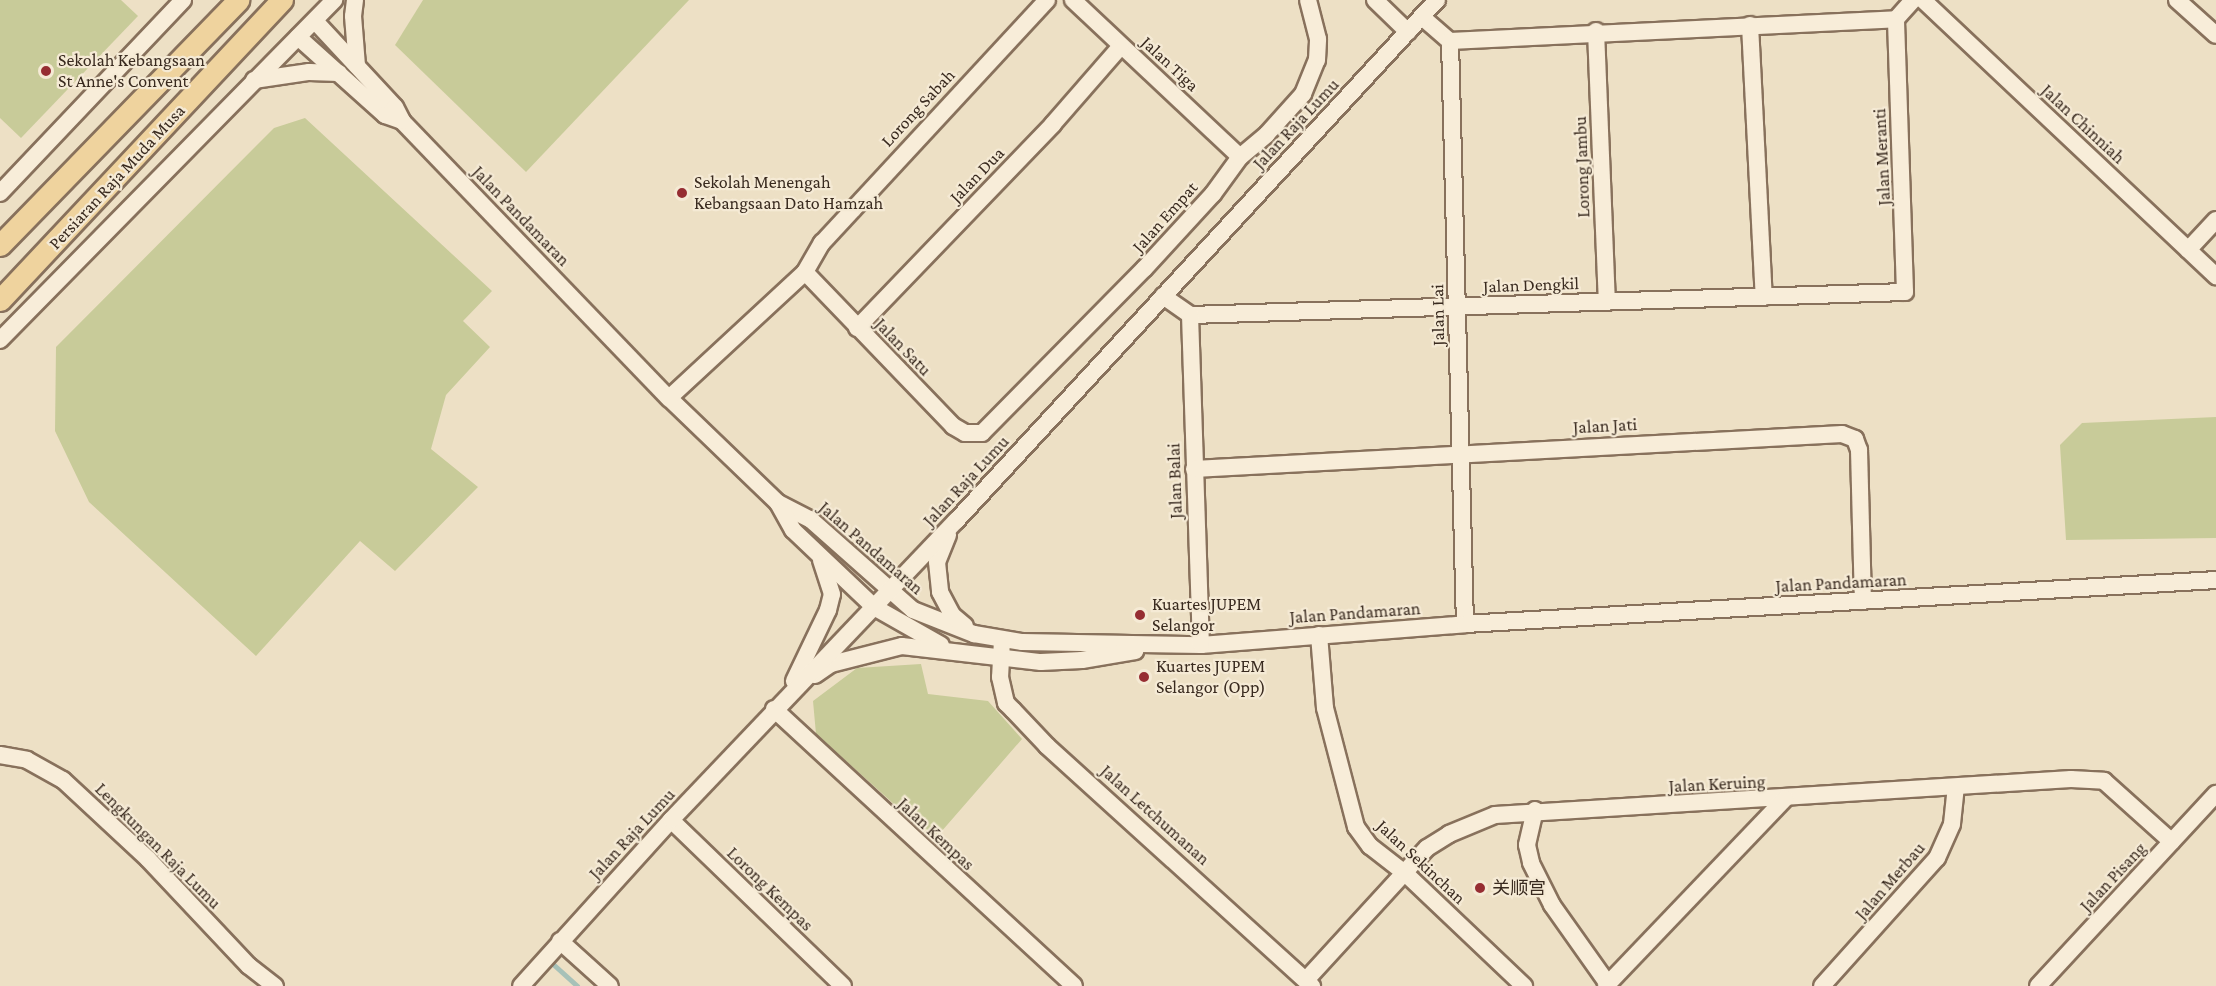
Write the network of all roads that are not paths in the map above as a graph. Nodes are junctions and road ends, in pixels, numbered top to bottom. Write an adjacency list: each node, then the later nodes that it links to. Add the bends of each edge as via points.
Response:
1 (183, 0): 29 (street)
2 (238, 0): 31 (main road, Persiaran Raja Muda Musa)
3 (282, 0): 38 (main road, Persiaran Raja Muda Musa)
4 (334, 0): 16 (street)
5 (356, 0): 24 (street, via 353,32)
6 (1047, 0): 33 (street, Lorong Sabah, via 822,243)
7 (1073, 0): 23 (street, Jalan Tiga)
8 (1308, 0): 28 (street, Jalan Empat, via 1318,39 1317,60 1303,94)
9 (1375, 0): 19 (street)
10 (1437, 0): 14 (street, Jalan Raja Lumu)
11 (1913, 0): 15 (street)
12 (1923, 0): 32 (street, Jalan Chinniah)
13 (2177, 0): 20 (street)
14 (1422, 17): 19 (street, Jalan Raja Lumu); 22 (street)
15 (1896, 19): 17 (street); 35 (street, Jalan Meranti)
16 (315, 21): 21 (street); 24 (street, Jalan Pandamaran)
17 (1750, 25): 18 (street); 37 (street)
18 (1596, 31): 22 (street); 39 (street, Lorong Jambu)
19 (1408, 32): 36 (street, Jalan Raja Lumu)
20 (2216, 35)
21 (298, 37): 25 (street); 26 (street)
22 (1450, 41): 40 (street, Jalan Lai)
23 (1121, 46): 28 (street, Jalan Tiga); 42 (street, Jalan Dua, via 1053,124)
24 (357, 66): 27 (street, Jalan Pandamaran, via 395,107)
25 (339, 73): 26 (street, via 309,72); 27 (street, via 386,116)
26 (254, 80): 43 (street)
27 (402, 121): 44 (street, Jalan Pandamaran)
28 (1240, 157): 45 (street, Jalan Empat, via 1213,194 1143,269)
29 (0, 193)
30 (2216, 220): 32 (street)
31 (0, 245)
32 (2188, 250): 34 (street, Jalan Chinniah)
33 (805, 272): 42 (street, Jalan Satu); 44 (street, Lorong Sabah)
34 (2216, 276)
35 (1905, 292): 37 (street, Jalan Dengkil)
36 (1163, 297): 41 (street); 49 (street, Jalan Raja Lumu)
37 (1764, 297): 39 (street, Jalan Dengkil)
38 (0, 300)
39 (1606, 302): 40 (street, Jalan Dengkil)
40 (1457, 306): 41 (street, Jalan Dengkil); 46 (street, Jalan Lai)
41 (1190, 315): 47 (street, Jalan Balai)
42 (857, 328): 45 (street, Jalan Satu, via 953,426 965,433)
43 (0, 340)
44 (669, 398): 48 (street, Jalan Pandamaran)
45 (982, 433)
46 (1461, 453): 47 (street, Jalan Jati); 53 (street, Jalan Jati, via 1842,434 1855,439 1859,450); 55 (street, Jalan Lai)
47 (1194, 469): 59 (street, Jalan Balai)
48 (778, 503): 50 (street, via 794,530); 52 (street, Jalan Pandamaran, via 810,519)
49 (956, 521): 52 (street, Jalan Raja Lumu); 56 (street, via 937,562 940,592 952,615)
50 (820, 554): 54 (street); 63 (street, via 832,594)
51 (2216, 580): 53 (street, Jalan Pandamaran)
52 (887, 591): 54 (street, Jalan Raja Lumu); 56 (street, Jalan Pandamaran, via 913,610)
53 (1863, 601): 55 (street, Jalan Pandamaran)
54 (874, 607): 61 (street, via 920,636); 63 (street, Jalan Raja Lumu)
55 (1465, 624): 57 (street, Jalan Pandamaran)
56 (974, 634): 58 (street, Jalan Pandamaran)
57 (1319, 635): 59 (street, Jalan Pandamaran); 72 (street, Jalan Sekinchan, via 1325,708 1353,818 1370,846)
58 (1002, 640): 60 (street, Jalan Pandamaran); 62 (street, Jalan Letchumanan)
59 (1201, 645): 60 (street, Jalan Pandamaran)
60 (1156, 646): 62 (street, via 1082,660)
61 (967, 656): 62 (street); 63 (street, via 902,646 886,648 831,664)
62 (999, 658): 74 (street, Jalan Letchumanan, via 1003,692 1013,710 1047,746)
63 (789, 693): 64 (street, Jalan Raja Lumu)
64 (774, 709): 70 (street, Jalan Raja Lumu); 80 (street, Jalan Kempas)
65 (0, 755): 76 (street, Lengkungan Raja Lumu, via 27,760 63,780 148,859 249,966)
66 (1956, 787): 68 (street, Jalan Keruing); 71 (street, Jalan Keruing, via 2071,779 2104,782); 82 (street, Jalan Merbau, via 1952,824 1937,858)
67 (2216, 794): 71 (street, Jalan Pisang)
68 (1785, 799): 69 (street, Jalan Keruing); 75 (street)
69 (1535, 810): 72 (street, Jalan Keruing, via 1495,815 1449,834 1427,848); 75 (street, via 1527,845 1532,863 1552,905)
70 (671, 820): 73 (street, Jalan Raja Lumu); 79 (street, Lorong Kempas)
71 (2172, 842): 83 (street, Jalan Pisang)
72 (1406, 874): 74 (street, Jalan Keruing); 81 (street, Jalan Sekinchan)
73 (560, 941): 77 (street, Jalan Raja Lumu); 78 (street)
74 (1309, 983)
75 (1607, 985)
76 (275, 986)
77 (521, 986)
78 (610, 986)
79 (843, 986)
80 (1074, 986)
81 (1524, 986)
82 (1822, 986)
83 (2038, 986)

